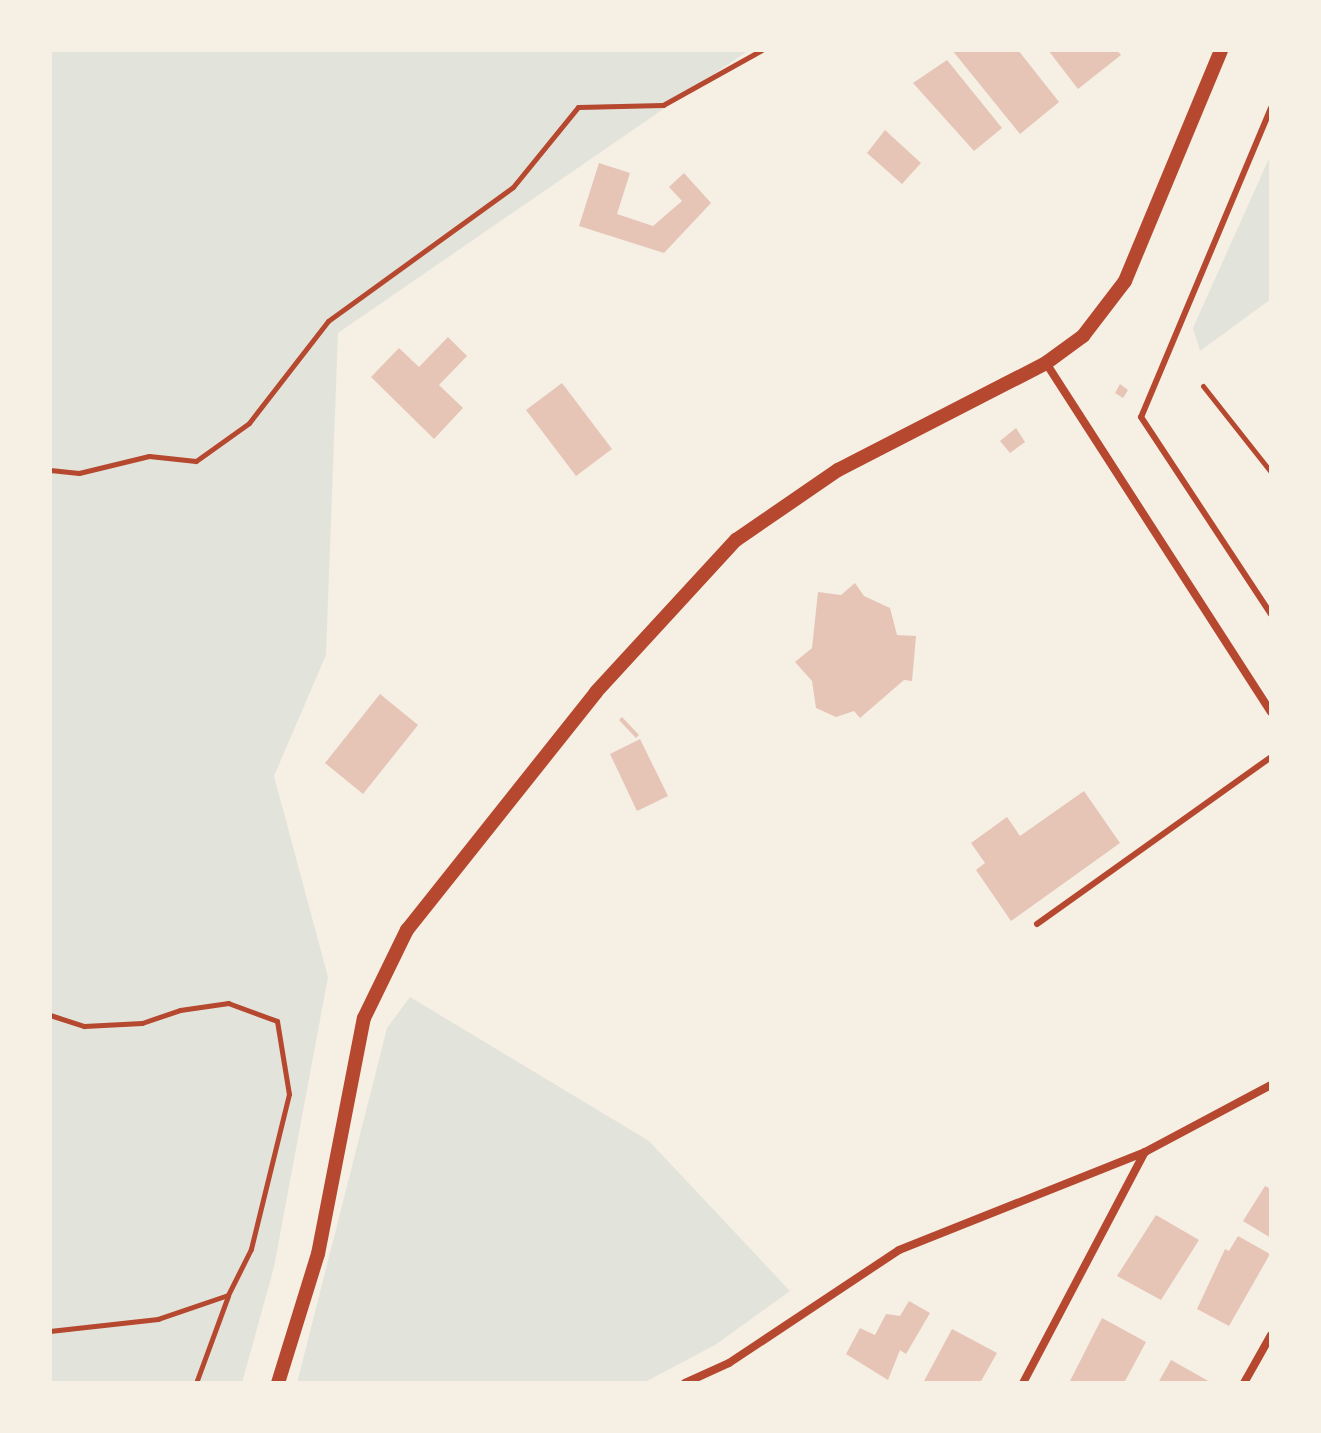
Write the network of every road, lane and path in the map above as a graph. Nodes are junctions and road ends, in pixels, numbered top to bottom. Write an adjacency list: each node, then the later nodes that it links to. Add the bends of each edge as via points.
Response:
1 (762, 50): 6 (path, via 663,105 578,107 513,187 328,321 249,423 196,461 149,456 79,473)
2 (1221, 50): 4 (street, via 1125,281 1083,336)
3 (1271, 108): 8 (lane, via 1141,417)
4 (1046, 363): 9 (street); 19 (street, via 838,470 736,540 596,692 407,930 364,1018 318,1254)
5 (1203, 386): 7 (path)
6 (50, 470)
7 (1271, 472)
8 (1271, 614)
9 (1271, 712)
10 (1271, 757): 11 (lane)
11 (1037, 924)
12 (50, 1015): 15 (path, via 84,1026 142,1023 180,1010 228,1003 277,1021 289,1094 251,1249)
13 (1271, 1085): 14 (street)
14 (1145, 1152): 20 (street, via 899,1250 729,1363); 21 (street)
15 (228, 1295): 16 (path, via 158,1319); 18 (path)
16 (50, 1331)
17 (1271, 1335): 22 (street)
18 (196, 1383)
19 (278, 1383)
20 (685, 1383)
21 (1023, 1383)
22 (1244, 1383)

